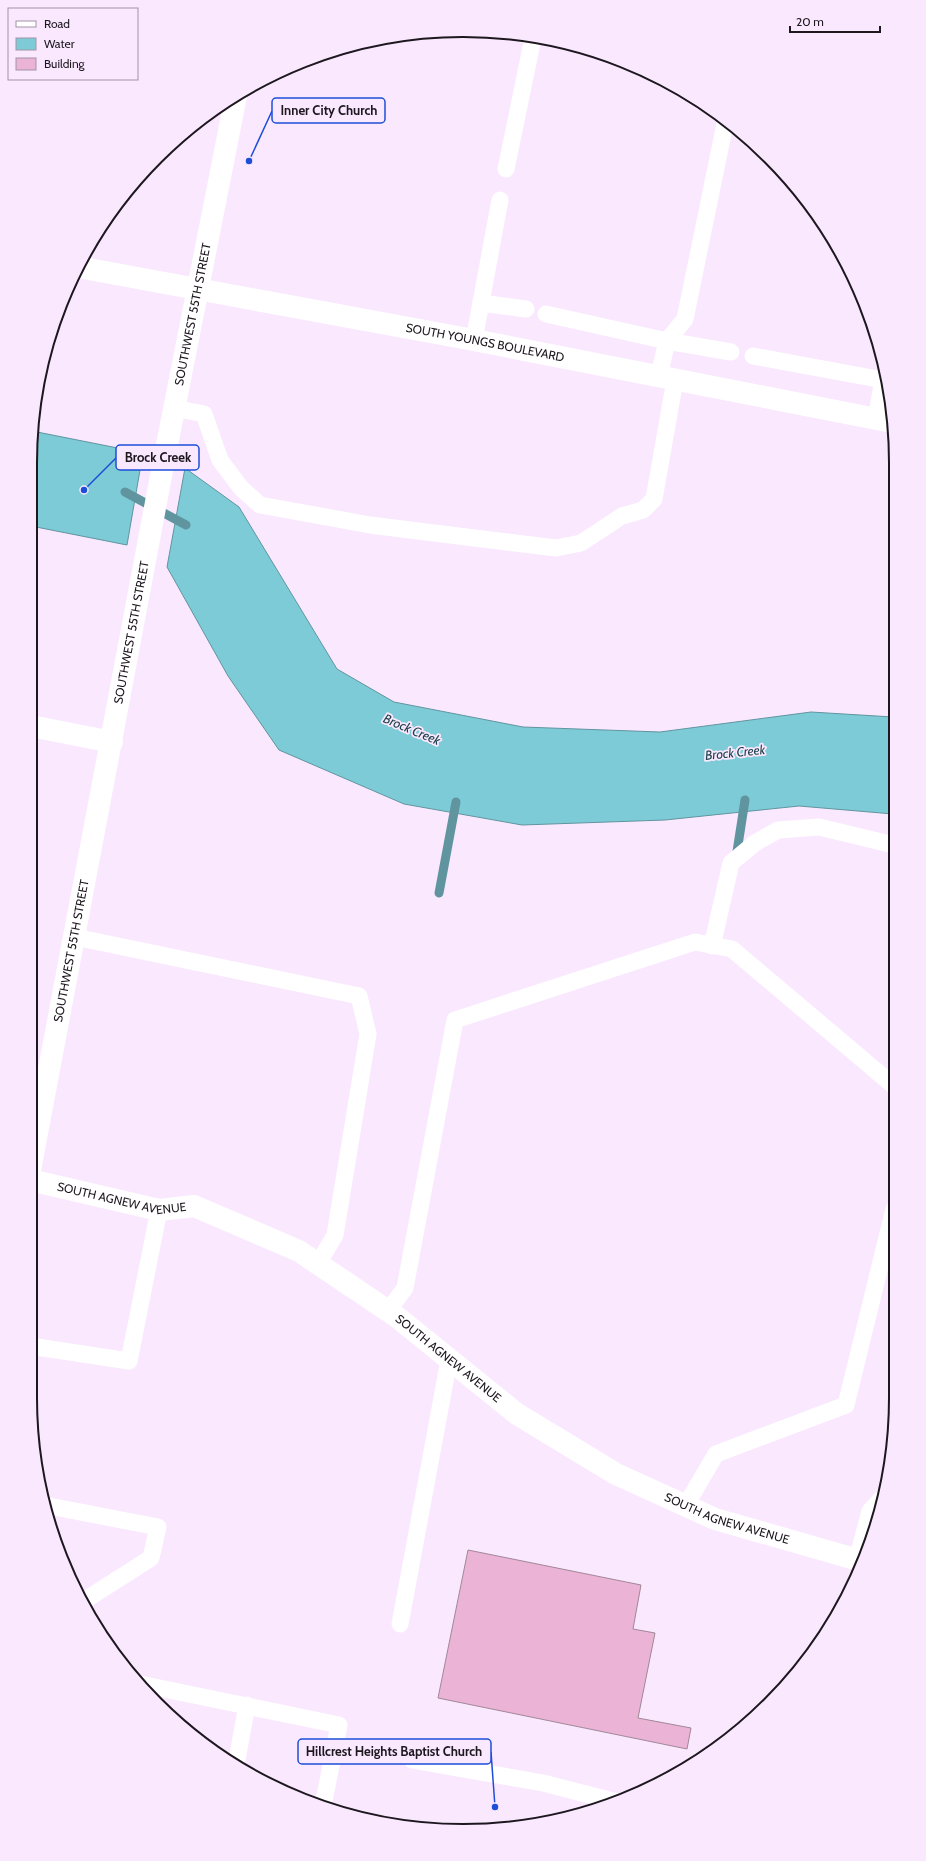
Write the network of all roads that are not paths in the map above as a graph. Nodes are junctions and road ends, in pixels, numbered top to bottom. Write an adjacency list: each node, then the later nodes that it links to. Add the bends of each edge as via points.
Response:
1 (532, 43): 4 (lane)
2 (234, 104): 7 (street, SOUTHWEST 55TH STREET)
3 (724, 127): 12 (lane, via 685,319)
4 (506, 169)
5 (500, 200): 8 (lane)
6 (85, 267): 7 (street, SOUTH YOUNGS BOULEVARD)
7 (198, 289): 11 (street, SOUTH YOUNGS BOULEVARD); 18 (street, SOUTHWEST 55TH STREET)
8 (481, 303): 9 (lane); 11 (lane)
9 (526, 309)
10 (546, 314): 12 (lane)
11 (474, 340): 15 (street, SOUTH YOUNGS BOULEVARD)
12 (667, 341): 13 (lane); 15 (lane)
13 (731, 352)
14 (753, 356): 16 (lane)
15 (667, 378): 18 (lane, via 654,500 643,510 622,516 581,543 556,548 370,525 260,505 241,488 220,460 204,414); 19 (street, SOUTH YOUNGS BOULEVARD)
16 (881, 380)
17 (883, 396): 19 (lane)
18 (174, 408): 21 (street, SOUTHWEST 55TH STREET)
19 (884, 420)
20 (37, 727): 21 (street)
21 (112, 742): 23 (street, SOUTHWEST 55TH STREET)
22 (889, 845): 24 (lane, via 819,827 778,830 755,843 731,863)
23 (75, 938): 26 (street, SOUTHWEST 55TH STREET); 30 (lane, via 359,996 368,1034 335,1235)
24 (712, 946): 25 (lane, via 732,949); 31 (lane, via 695,942 455,1020 405,1288)
25 (889, 1082)
26 (37, 1134)
27 (37, 1182): 28 (street, SOUTH AGNEW AVENUE)
28 (160, 1210): 30 (street, SOUTH AGNEW AVENUE, via 194,1206 299,1251); 32 (lane, via 129,1361)
29 (889, 1229): 34 (lane, via 846,1405 716,1454)
30 (318, 1264): 31 (street, SOUTH AGNEW AVENUE)
31 (388, 1311): 33 (street, SOUTH AGNEW AVENUE)
32 (37, 1347)
33 (449, 1360): 34 (street, SOUTH AGNEW AVENUE, via 517,1414 616,1474); 40 (lane)
34 (686, 1505): 38 (street, SOUTH AGNEW AVENUE, via 715,1519)
35 (52, 1506): 39 (lane, via 158,1527 151,1558)
36 (874, 1506): 37 (lane, via 870,1511)
37 (862, 1545)
38 (857, 1560)
39 (87, 1598)
40 (400, 1624)
41 (150, 1686): 42 (lane)
42 (247, 1705): 43 (lane); 46 (lane, via 339,1725)
43 (237, 1759)
44 (412, 1760): 45 (lane, via 543,1783)
45 (606, 1799)
46 (324, 1800)

